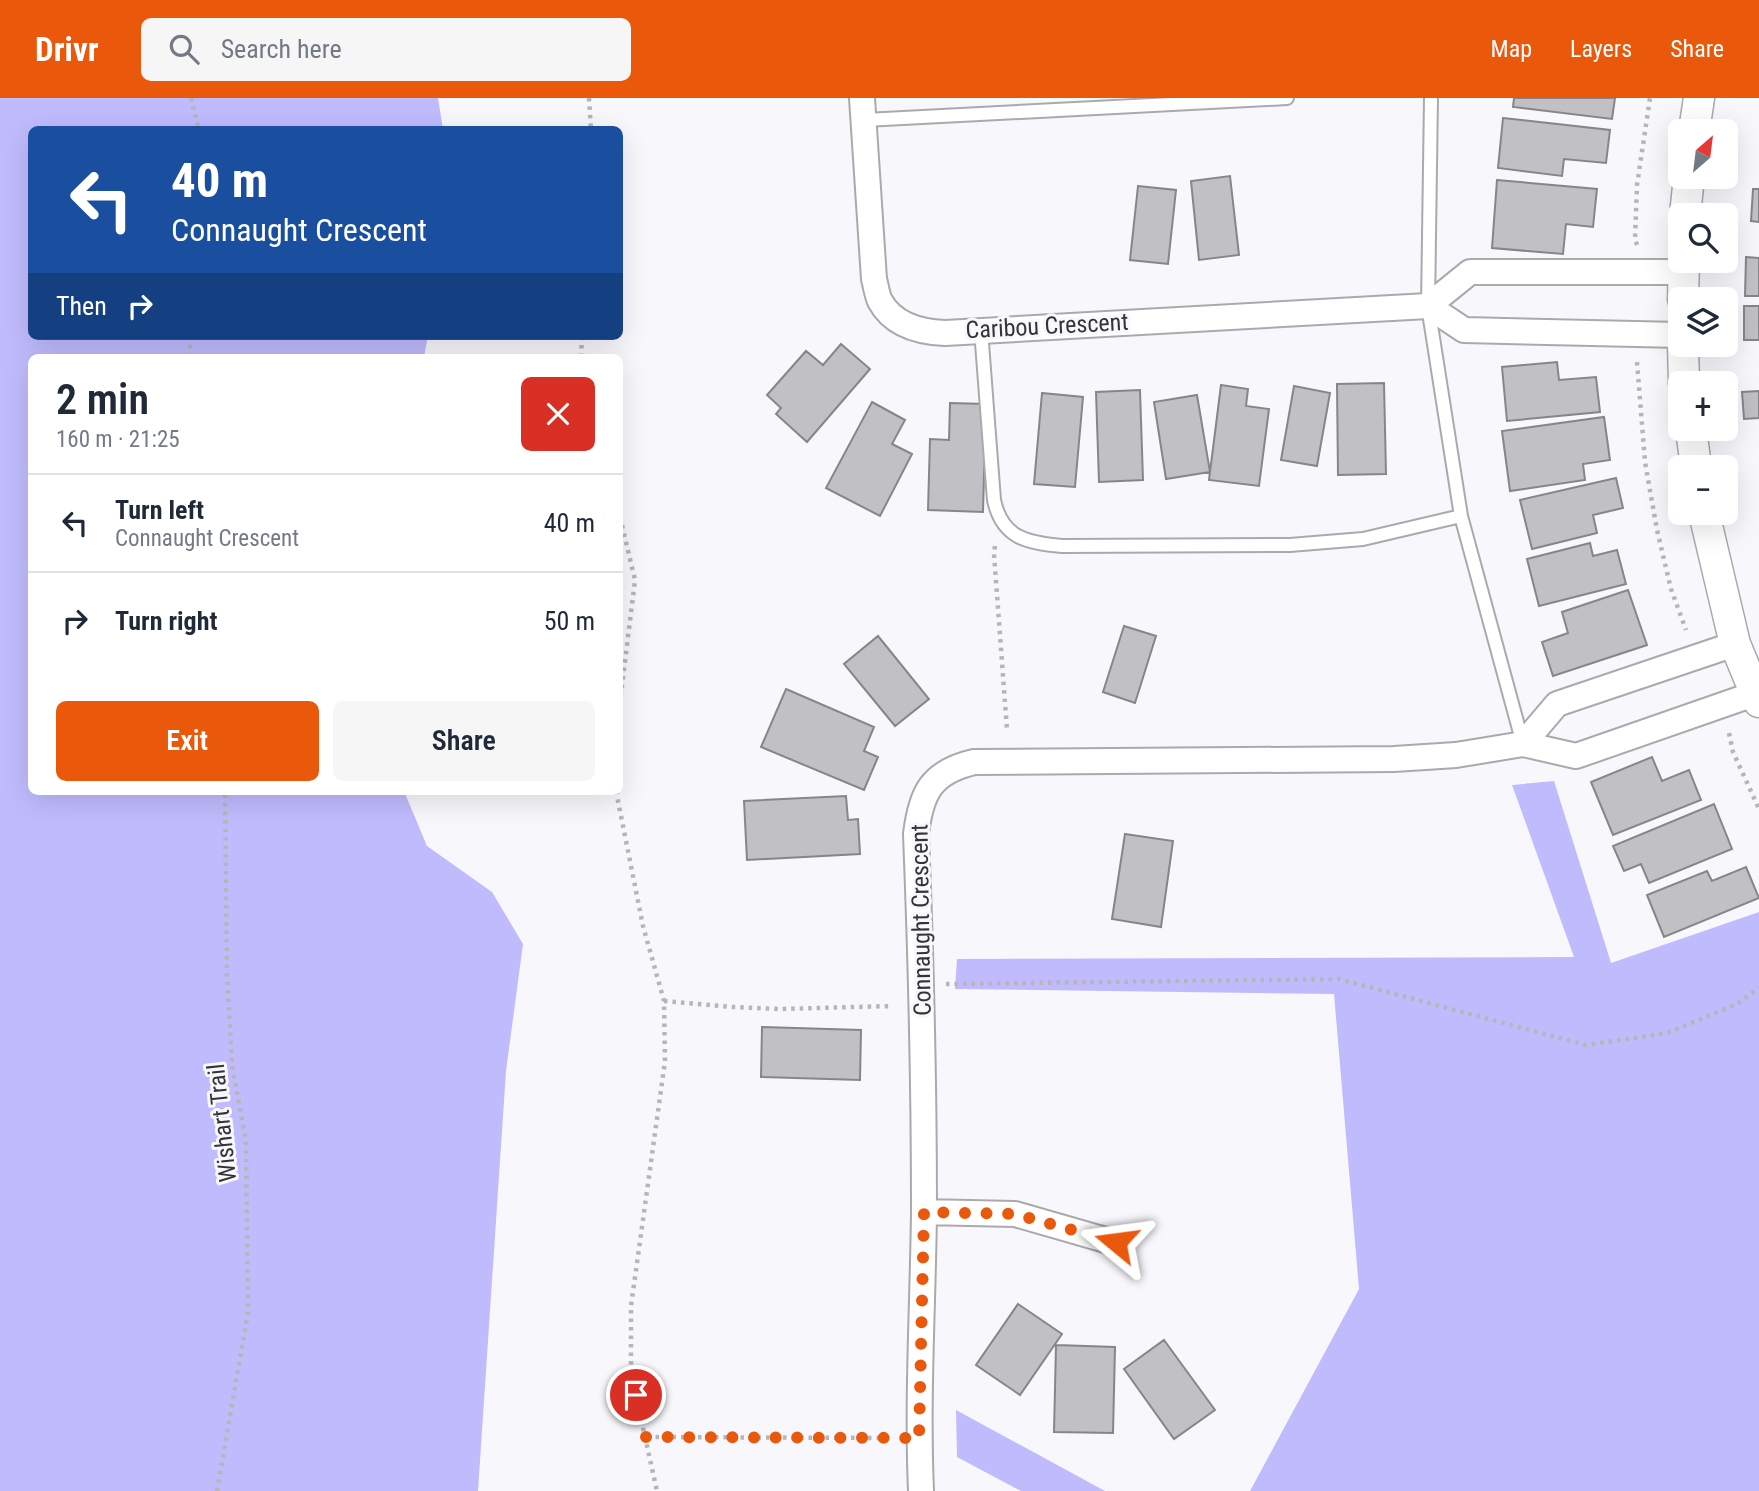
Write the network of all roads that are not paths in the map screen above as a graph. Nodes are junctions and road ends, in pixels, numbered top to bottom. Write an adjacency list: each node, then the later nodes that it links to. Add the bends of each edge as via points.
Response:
1 (1287, 98): 4 (lane)
2 (1431, 98): 7 (lane)
3 (1699, 98): 5 (street)
4 (863, 109): 8 (street, Caribou Crescent, via 874,279 880,301 910,328 945,333)
5 (1696, 119)
6 (1683, 277): 7 (street, via 1471,272)
7 (1429, 306): 8 (street, Caribou Crescent); 9 (street, via 1464,330); 10 (lane)
8 (981, 330): 10 (lane, via 994,500 1007,530 1025,539 1062,546 1290,545 1363,539)
9 (1668, 335)
10 (1461, 516): 14 (lane)
11 (1707, 525): 12 (street)
12 (1735, 645): 13 (street); 14 (street, via 1556,704)
13 (1757, 698): 14 (street, Connaught Crescent, via 1576,756)
14 (1523, 744): 15 (street, Connaught Crescent, via 1394,759 974,762 939,776 919,809 916,834)
15 (924, 1212): 16 (street, via 1015,1214); 17 (street, Connaught Crescent)
16 (1116, 1242)
17 (921, 1491)

